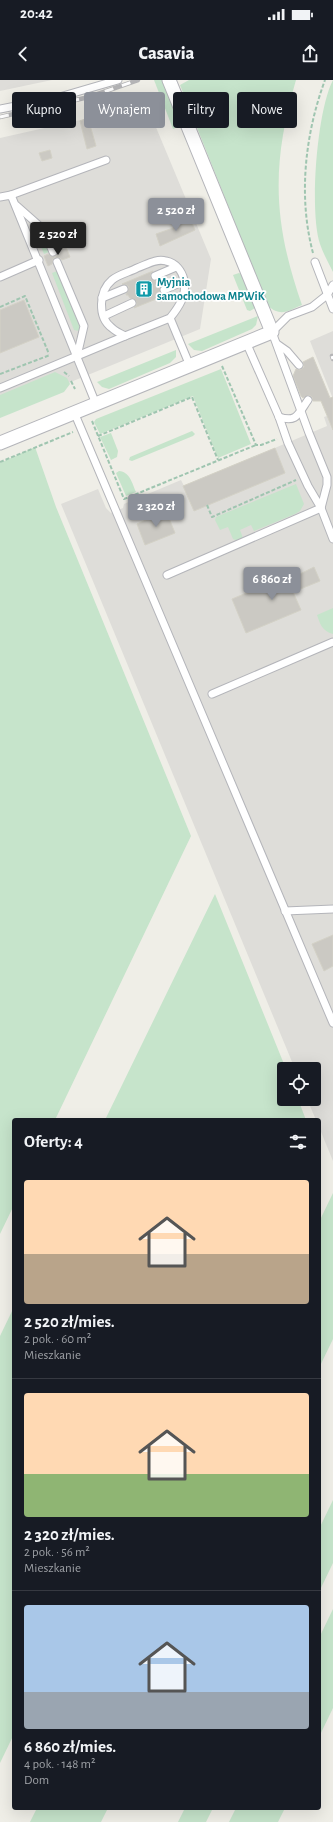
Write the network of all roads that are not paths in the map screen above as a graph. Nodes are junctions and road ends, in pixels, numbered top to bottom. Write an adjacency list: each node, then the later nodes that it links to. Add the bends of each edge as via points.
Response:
1 (118, 80): 3 (lane, via 56,98)
2 (168, 80): 26 (street)
3 (0, 109)
4 (106, 160): 5 (lane)
5 (11, 195): 6 (lane); 7 (lane)
6 (0, 197)
7 (16, 205): 8 (lane, via 43,229); 9 (lane)
8 (53, 252)
9 (39, 260): 14 (lane); 28 (lane)
10 (57, 262): 28 (lane, via 84,326)
11 (316, 262): 19 (lane)
12 (176, 267): 13 (lane); 15 (lane, via 182,272); 20 (lane, via 166,261 156,260 114,279 106,286)
13 (155, 276)
14 (0, 277)
15 (184, 281): 18 (lane); 24 (lane, via 183,299)
16 (333, 285): 19 (lane)
17 (124, 289): 20 (lane)
18 (164, 290)
19 (327, 295): 22 (lane); 26 (lane, via 312,307 288,316)
20 (102, 298): 23 (lane)
21 (132, 303): 23 (lane)
22 (333, 308)
23 (104, 316): 25 (lane, via 110,328)
24 (170, 318): 25 (lane); 30 (lane)
25 (125, 336): 28 (lane)
26 (274, 338): 27 (street); 29 (lane); 34 (lane)
27 (246, 342): 30 (street); 36 (lane)
28 (77, 356): 31 (lane); 33 (lane)
29 (299, 365)
30 (190, 366): 33 (street)
31 (0, 388)
32 (308, 400): 34 (lane)
33 (96, 404): 35 (street)
34 (301, 411): 36 (lane, via 295,418 288,420); 38 (lane)
35 (74, 412): 37 (street); 45 (lane)
36 (279, 416): 39 (lane, via 308,486)
37 (0, 443)
38 (330, 484): 39 (lane)
39 (321, 508): 40 (lane); 41 (lane)
40 (333, 539)
41 (167, 575)
42 (333, 642): 43 (lane)
43 (212, 694)
44 (333, 909): 45 (lane)
45 (285, 911): 46 (lane)
46 (333, 1023)

